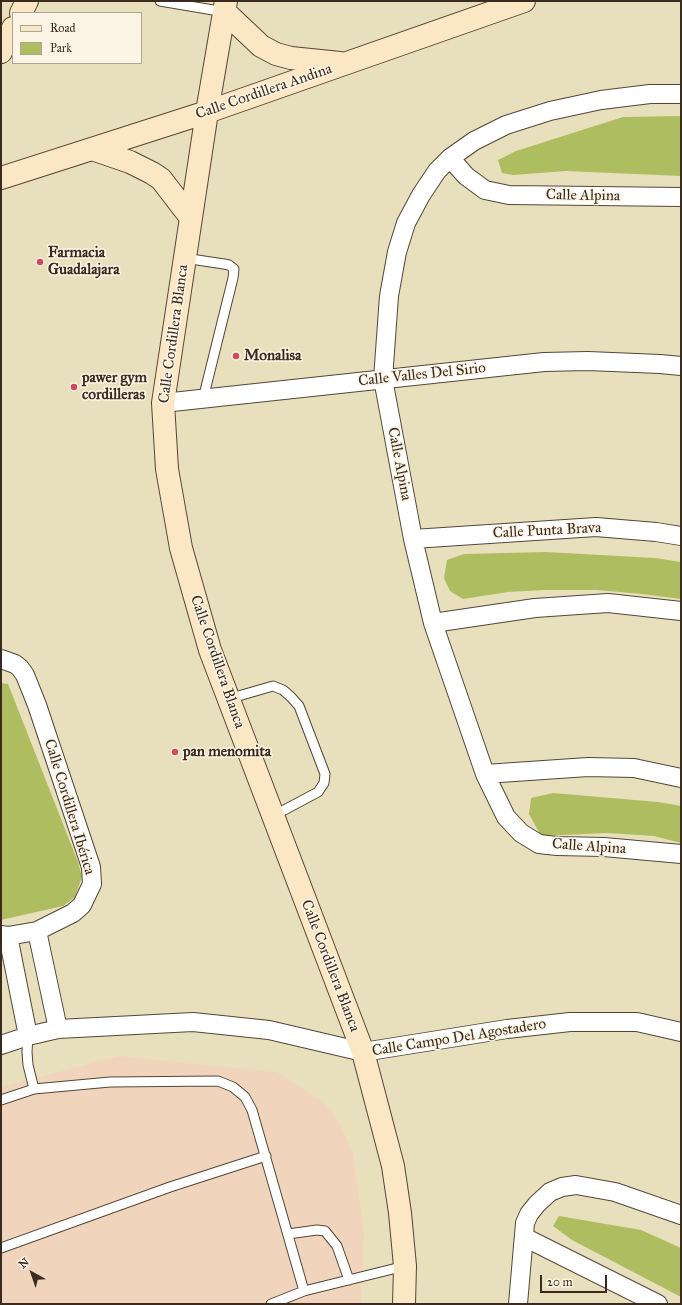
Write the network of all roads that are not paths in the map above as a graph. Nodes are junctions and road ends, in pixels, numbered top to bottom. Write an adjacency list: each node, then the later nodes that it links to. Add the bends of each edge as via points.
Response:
1 (27, 1): 5 (street)
2 (160, 1): 4 (lane)
3 (524, 1): 8 (street, Calle Cordillera Andina)
4 (226, 7): 8 (street, via 261,46 276,54); 10 (street, Calle Cordillera Blanca)
5 (22, 12)
6 (12, 30): 7 (street)
7 (1, 52)
8 (346, 64): 10 (street, Calle Cordillera Andina)
9 (681, 94): 12 (street, Calle Alpina, via 650,94 601,100 550,112 506,125 474,141)
10 (207, 112): 11 (street, Calle Cordillera Andina); 15 (street, Calle Cordillera Blanca)
11 (92, 149): 13 (street, Calle Cordillera Andina); 15 (street, via 130,162 156,176 168,187)
12 (450, 158): 14 (street, Calle Alpina, via 466,176 484,190 509,195); 18 (street, Calle Alpina, via 437,171 421,195 406,223 397,252 389,296)
13 (1, 178)
14 (681, 197)
15 (191, 218): 16 (street, Calle Cordillera Blanca)
16 (184, 258): 19 (lane, via 229,265 234,269); 20 (street, Calle Cordillera Blanca)
17 (681, 366): 18 (street, Calle Valles Del Sirio, via 588,361 544,362)
18 (383, 379): 19 (street, Calle Valles Del Sirio); 22 (street, Calle Alpina)
19 (203, 399): 20 (street, Calle Valles Del Sirio)
20 (163, 403): 26 (street, Calle Cordillera Blanca, via 167,469 181,548 210,650)
21 (681, 536): 22 (street, Calle Punta Brava, via 596,527)
22 (413, 539): 24 (street, Calle Alpina)
23 (681, 611): 24 (street, via 608,603 535,608)
24 (433, 623): 27 (street, Calle Alpina)
25 (1, 659): 31 (street, Calle Cordillera Ibérica, via 15,664 25,675 91,867 92,884 82,905 73,913)
26 (228, 699): 29 (street, Calle Cordillera Blanca); 29 (lane, via 273,686 287,694 299,706 325,774 324,783 318,792)
27 (485, 774): 28 (street, via 634,768); 30 (street, Calle Alpina, via 506,817 520,833 539,844)
28 (681, 778)
29 (273, 816): 37 (street, Calle Cordillera Blanca)
30 (681, 854)
31 (36, 931): 32 (street, Calle Cordillera Ibérica); 33 (street)
32 (4, 935): 35 (street)
33 (58, 1029): 35 (street, Calle Campo Del Agostadero); 37 (street, Calle Campo Del Agostadero, via 193,1022 269,1030)
34 (681, 1032): 37 (street, Calle Campo Del Agostadero, via 637,1022 570,1022 507,1029)
35 (28, 1036): 36 (street, Calle Campo Del Agostadero); 38 (lane, via 28,1065)
36 (1, 1044)
37 (363, 1052): 45 (street, Calle Cordillera Blanca, via 393,1166)
38 (34, 1089): 39 (lane); 40 (lane, via 110,1082 218,1081 233,1087 245,1097 252,1110)
39 (1, 1100)
40 (266, 1156): 42 (lane); 44 (lane, via 170,1187)
41 (681, 1215): 43 (street, via 615,1192 576,1185 550,1192 537,1204 525,1223)
42 (288, 1234): 46 (lane, via 325,1231 337,1246); 47 (lane)
43 (524, 1237): 50 (street); 51 (street)
44 (1, 1248)
45 (405, 1266): 46 (lane); 49 (street, Calle Cordillera Blanca)
46 (349, 1280): 47 (lane)
47 (304, 1291): 48 (lane)
48 (271, 1304)
49 (404, 1304)
50 (518, 1304)
51 (658, 1304)

